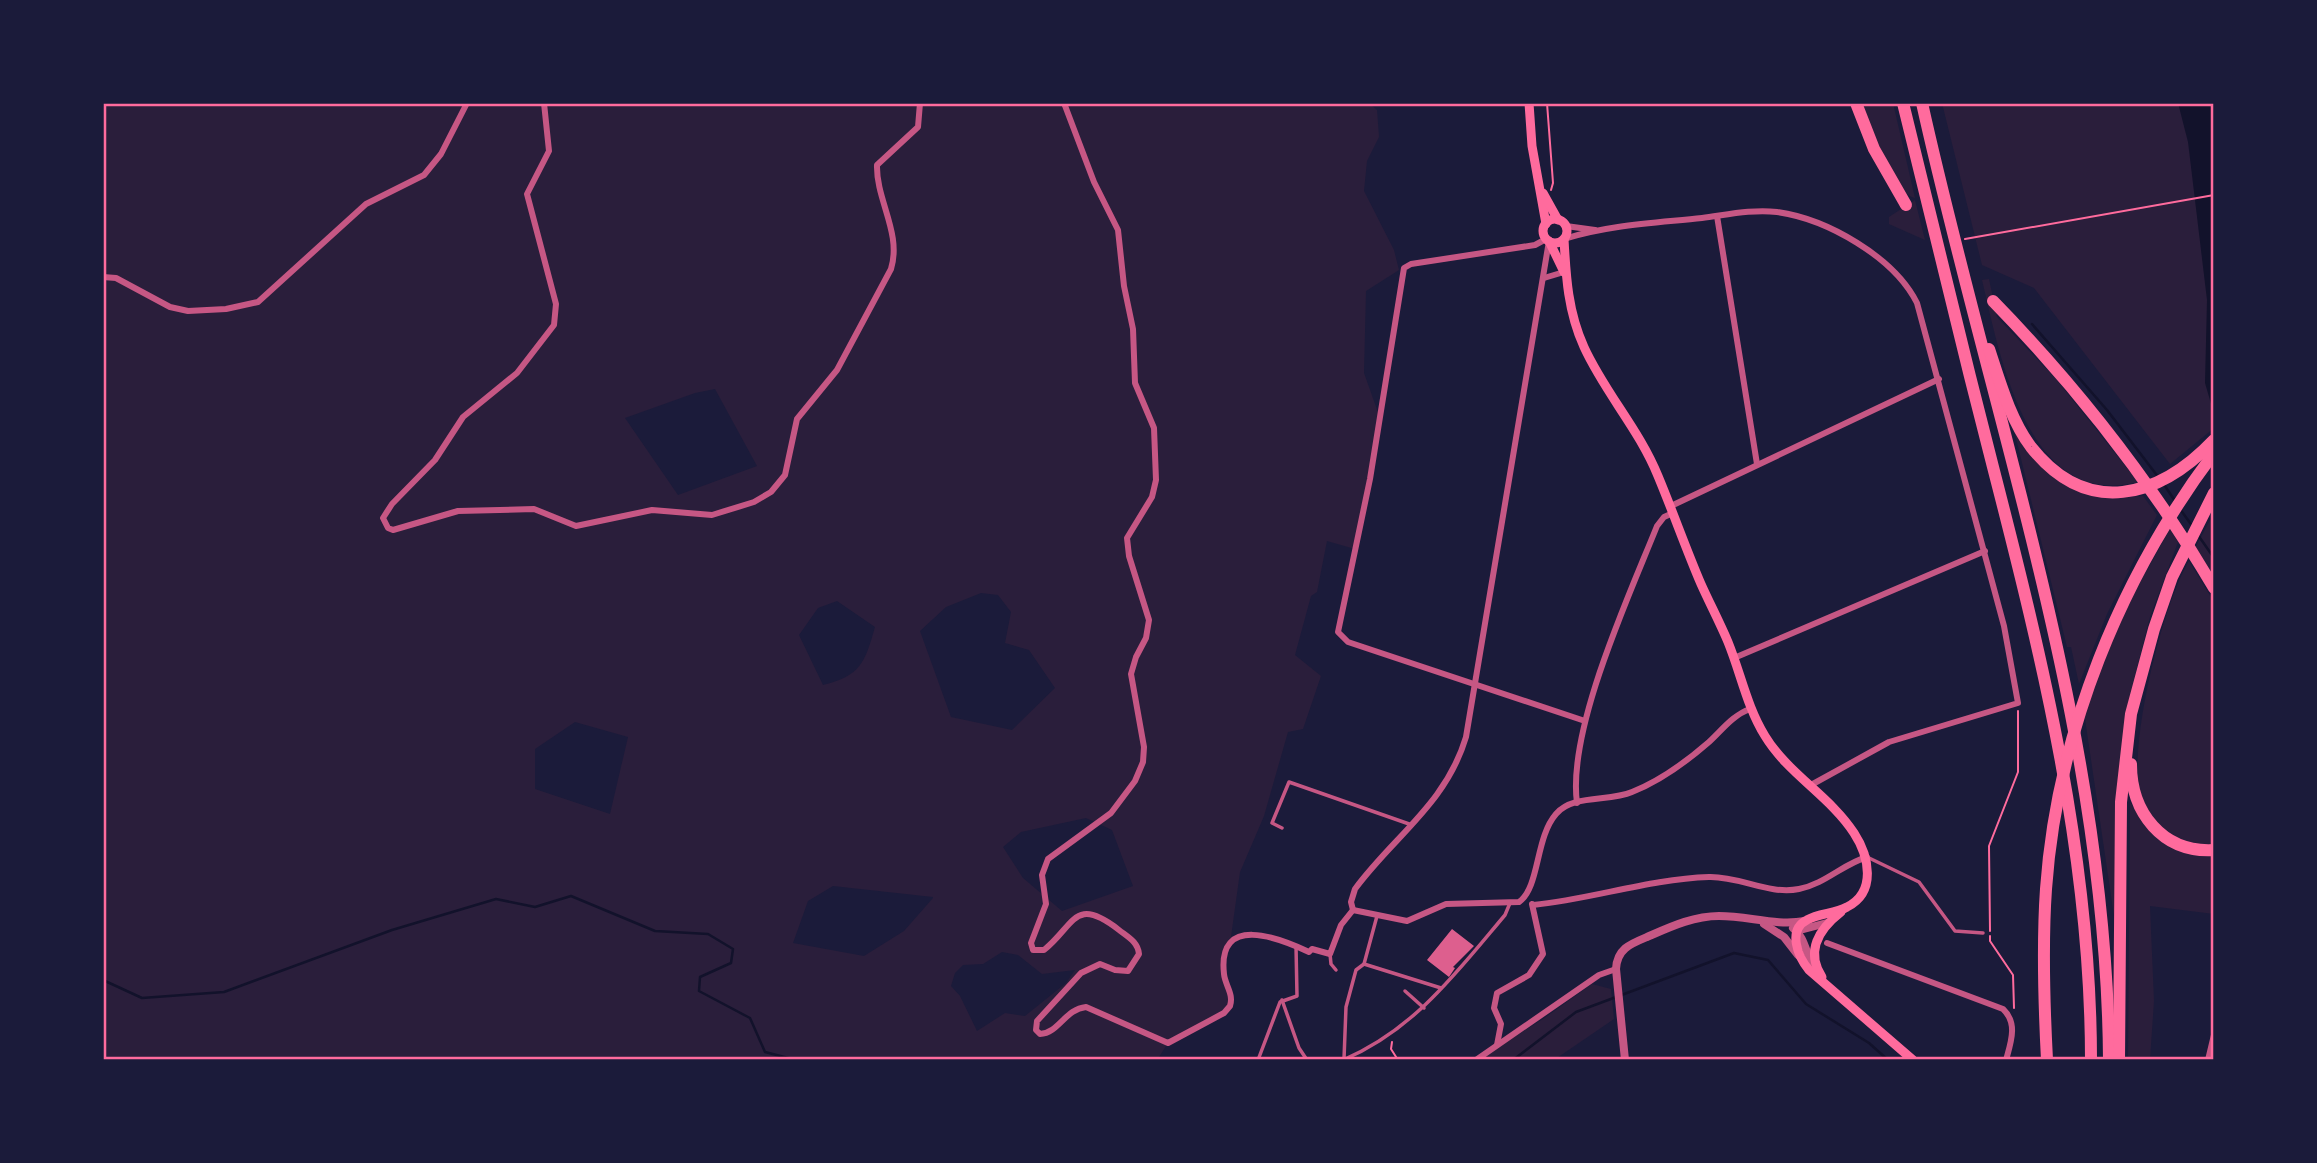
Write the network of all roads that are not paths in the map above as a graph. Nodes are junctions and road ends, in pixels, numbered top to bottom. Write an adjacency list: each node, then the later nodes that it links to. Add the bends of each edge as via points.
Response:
1 (205, 103): 2 (street)
2 (227, 103)
3 (467, 103): 21 (street, via 441,154 424,175 366,204 258,302 226,309 180,310 116,278)
4 (544, 103): 5 (street, via 549,151 527,194 556,304 554,325 517,373 463,417 435,460 392,504 383,518 393,530 475,510 534,509 576,526 652,510 712,515 771,492 789,466 797,419 837,370 891,269 891,223 877,164 918,127)
5 (920, 103)
6 (1064, 103): 55 (street, via 1118,230 1133,329 1135,383 1154,428 1155,488 1127,538 1149,620 1131,674 1144,755 1135,781 1111,813 1045,864 1046,904 1031,943 1036,951 1044,950 1071,919 1088,913 1113,925 1136,943 1139,952 1128,971 1100,964 1086,969 1037,1021 1036,1030 1049,1032 1073,1010 1086,1007 1160,1042 1174,1041 1228,1009 1232,1000 1224,959 1233,940 1246,934)
7 (1529, 103): 11 (main road, via 1532,146)
8 (1856, 103): 12 (highway, via 1874,149)
9 (1903, 103): 77 (highway, via 2059,750 2085,938)
10 (1922, 103): 20 (highway)
11 (1543, 193): 14 (main road); 15 (main road)
12 (1906, 205)
13 (1717, 216): 16 (street); 24 (street, via 1766,211 1792,215 1830,230 1870,254 1913,296); 27 (street)
14 (1546, 223): 15 (main road); 18 (main road, via 1543,233)
15 (1562, 223): 16 (street); 17 (main road)
16 (1595, 230): 17 (street)
17 (1564, 239): 18 (main road); 19 (main road)
18 (1547, 240): 19 (main road); 22 (street); 33 (street, via 1404,268 1370,479 1338,628 1348,642)
19 (1563, 272): 22 (street); 29 (main road, via 1583,346 1644,444)
20 (1963, 273): 25 (highway, via 2006,398 2031,447 2059,473 2084,487 2111,493 2137,491 2179,471); 78 (highway, via 2040,580 2081,773 2102,921)
21 (103, 277)
22 (1544, 278): 33 (street)
23 (1993, 301): 31 (highway, via 2105,426)
24 (1940, 379): 27 (street); 30 (street)
25 (2214, 440)
26 (2214, 453): 76 (highway, via 2139,569 2083,703 2054,823 2043,934)
27 (1758, 464): 29 (street)
28 (2214, 494): 34 (highway, via 2181,556 2154,629)
29 (1672, 510): 32 (main road); 36 (street, via 1657,526)
30 (1985, 551): 32 (street); 37 (street, via 2018,704 1889,742)
31 (2214, 588)
32 (1734, 658): 35 (main road)
33 (1476, 685): 36 (street); 39 (street, via 1461,754)
34 (2137, 696): 41 (highway, via 2132,772 2141,811 2152,827 2172,842); 79 (highway, via 2121,802)
35 (1750, 709): 37 (main road, via 1772,747); 38 (street, via 1738,714 1696,753 1632,793)
36 (1586, 722): 38 (street, via 1576,777)
37 (1811, 785): 42 (main road, via 1849,825)
38 (1577, 803): 43 (street, via 1558,812 1545,830)
39 (1414, 826): 40 (lane, via 1289,782 1272,823); 47 (street, via 1357,886)
40 (1282, 828)
41 (2214, 850)
42 (1867, 857): 45 (street, via 1813,886 1791,891 1712,877); 46 (main road, via 1866,884); 53 (lane, via 1919,882 1955,931)
43 (1523, 900): 44 (street); 45 (street)
44 (1510, 903): 48 (street, via 1446,904 1407,921); 63 (lane, via 1506,915)
45 (1533, 905): 68 (street, via 1543,954 1529,975 1497,993 1494,1007 1501,1024)
46 (1848, 907): 49 (main road); 50 (main road)
47 (1353, 910): 48 (street); 56 (street, via 1341,925)
48 (1377, 915): 58 (lane)
49 (1805, 920): 51 (street); 52 (main road)
50 (1827, 923): 52 (street); 61 (main road, via 1814,947)
51 (1776, 926): 52 (street); 57 (street); 60 (street, via 1718,916 1690,920 1627,946 1618,957)
52 (1797, 931): 57 (main road); 61 (street)
53 (1983, 933)
54 (1827, 943): 75 (street, via 1998,1006 2010,1018)
55 (1296, 946): 56 (street); 65 (lane, via 1297,996)
56 (1330, 954): 59 (lane)
57 (1800, 958): 62 (main road)
58 (1364, 964): 63 (lane); 71 (lane, via 1356,970 1346,1007)
59 (1336, 970)
60 (1616, 971): 68 (street, via 1599,975); 73 (street)
61 (1820, 974): 62 (main road)
62 (1828, 985): 74 (main road)
63 (1441, 988): 66 (lane)
64 (1405, 991): 66 (lane)
65 (1282, 1000): 69 (lane); 70 (lane, via 1298,1048)
66 (1424, 1008): 71 (lane, via 1384,1041)
67 (2214, 1035): 80 (street)
68 (1497, 1045): 72 (street)
69 (1258, 1060)
70 (1307, 1060)
71 (1344, 1060)
72 (1476, 1060)
73 (1625, 1060)
74 (1913, 1060)
75 (2007, 1060)
76 (2047, 1060)
77 (2091, 1060)
78 (2109, 1060)
79 (2119, 1060)
80 (2207, 1060)

